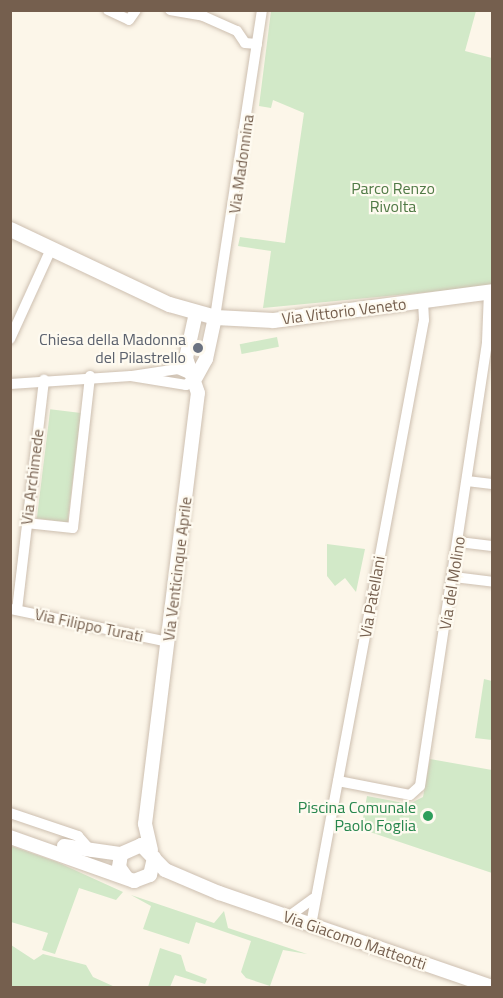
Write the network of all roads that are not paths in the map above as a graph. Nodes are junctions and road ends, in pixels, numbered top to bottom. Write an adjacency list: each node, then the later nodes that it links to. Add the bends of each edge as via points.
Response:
1 (108, 10): 2 (street, via 129,20)
2 (136, 10)
3 (170, 10): 5 (street, via 203,16 237,31 245,43)
4 (262, 10): 5 (street, Via Madonnina)
5 (257, 44): 11 (street, Via Madonnina)
6 (10, 229): 7 (main road, Via Vittorio Veneto)
7 (51, 249): 10 (main road, Via Vittorio Veneto); 12 (street)
8 (491, 292): 9 (main road, Via Vittorio Veneto); 17 (street, Via del Molino, via 488,342)
9 (423, 301): 11 (main road, Via Vittorio Veneto, via 273,320); 26 (street, Via Patellani, via 423,321)
10 (196, 313): 11 (main road, Via Vittorio Veneto); 14 (street, via 186,358)
11 (215, 317): 14 (street, Via Venticinque Aprile, via 206,359)
12 (10, 339)
13 (90, 376): 14 (street, via 131,376 178,369); 15 (street); 19 (street, via 73,528)
14 (196, 376): 25 (street, Via Venticinque Aprile, via 198,399)
15 (44, 380): 16 (street); 19 (street, Via Archimede)
16 (10, 384)
17 (466, 481): 18 (street); 20 (street, Via del Molino)
18 (492, 484)
19 (26, 522): 24 (street, Via Archimede)
20 (459, 542): 21 (street); 22 (street, Via del Molino)
21 (492, 546)
22 (454, 578): 23 (street); 26 (street, Via del Molino, via 420,786 410,795)
23 (492, 582)
24 (14, 609): 25 (street, Via Filippo Turati)
25 (168, 642): 28 (street, Via Venticinque Aprile)
26 (338, 781): 37 (street, Via Patellani)
27 (10, 813): 32 (street, via 78,836)
28 (146, 824): 31 (street, Via Venticinque Aprile); 33 (street, Via Venticinque Aprile)
29 (10, 828): 32 (street)
30 (10, 837): 34 (street, Via Giacomo Matteotti)
31 (125, 850): 32 (street); 33 (street); 34 (street, via 119,867)
32 (93, 852)
33 (152, 854): 35 (street); 36 (street, Via Giacomo Matteotti, via 165,870)
34 (126, 877): 35 (street, Via Giacomo Matteotti)
35 (147, 878): 36 (street, Via Giacomo Matteotti)
36 (219, 893): 38 (street, Via Giacomo Matteotti)
37 (316, 894): 38 (street, via 309,906); 39 (street, Via Patellani)
38 (288, 917): 39 (street, Via Giacomo Matteotti)
39 (311, 925): 40 (street, Via Giacomo Matteotti)
40 (492, 987)

